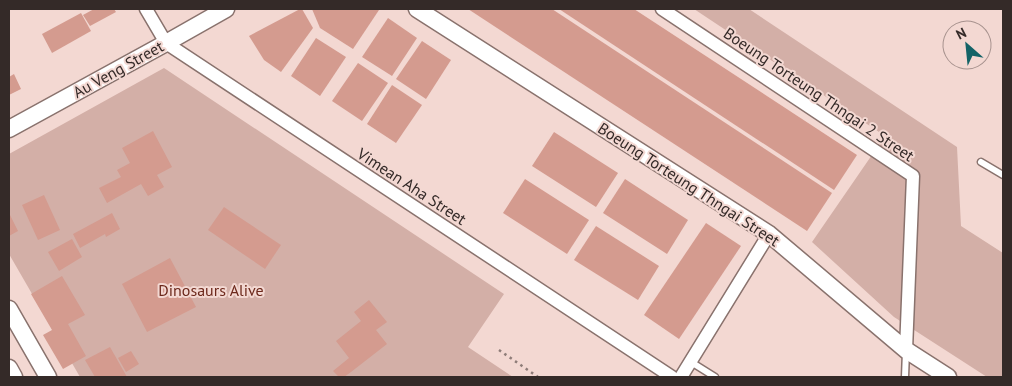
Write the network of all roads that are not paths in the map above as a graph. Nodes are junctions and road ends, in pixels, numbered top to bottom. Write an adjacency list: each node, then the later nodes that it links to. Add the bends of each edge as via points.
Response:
1 (146, 9): 5 (street, Vimean Aha Street)
2 (226, 9): 5 (street, Au Veng Street)
3 (417, 9): 9 (street, Boeung Torteung Thngai Street)
4 (662, 9): 11 (street, Boeung Torteung Thngai 2 Street, via 913,176)
5 (166, 43): 6 (street, Au Veng Street); 16 (street, Vimean Aha Street)
6 (9, 129)
7 (981, 162): 8 (lane)
8 (1003, 175)
9 (769, 234): 11 (street, Boeung Torteung Thngai Street); 12 (street)
10 (9, 309): 15 (street)
11 (906, 350): 19 (lane); 20 (street, Boeung Torteung Thngai Street)
12 (691, 362): 17 (street); 18 (lane)
13 (9, 368): 14 (street)
14 (14, 377)
15 (48, 377)
16 (672, 377)
17 (681, 377)
18 (715, 377)
19 (905, 377)
20 (948, 377)

